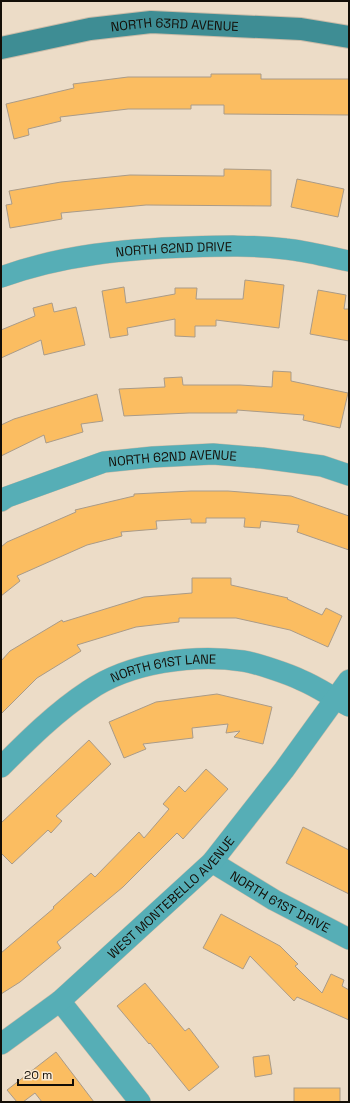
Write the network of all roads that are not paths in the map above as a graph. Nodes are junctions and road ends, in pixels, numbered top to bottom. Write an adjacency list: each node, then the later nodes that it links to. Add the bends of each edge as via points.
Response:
1 (349, 37): 2 (street, NORTH 63RD AVENUE, via 301,29 151,22 90,29)
2 (1, 48)
3 (349, 261): 4 (street, NORTH 62ND DRIVE, via 287,249 226,245 165,247 88,254)
4 (1, 277)
5 (349, 475): 6 (street, NORTH 62ND AVENUE, via 322,466 262,458 213,454 153,457 104,462)
6 (1, 501)
7 (349, 680): 8 (street, WEST MONTEBELLO AVENUE)
8 (342, 703): 9 (street, NORTH 61ST LANE, via 301,680 244,661 205,659 158,663 130,670 88,690 35,734); 10 (street, WEST MONTEBELLO AVENUE, via 284,770)
9 (1, 767)
10 (212, 862): 11 (street, NORTH 61ST DRIVE, via 274,900); 12 (street, WEST MONTEBELLO AVENUE)
11 (349, 939)
12 (60, 1001): 13 (street, WEST MONTEBELLO AVENUE); 14 (street)
13 (1, 1044)
14 (140, 1102)

